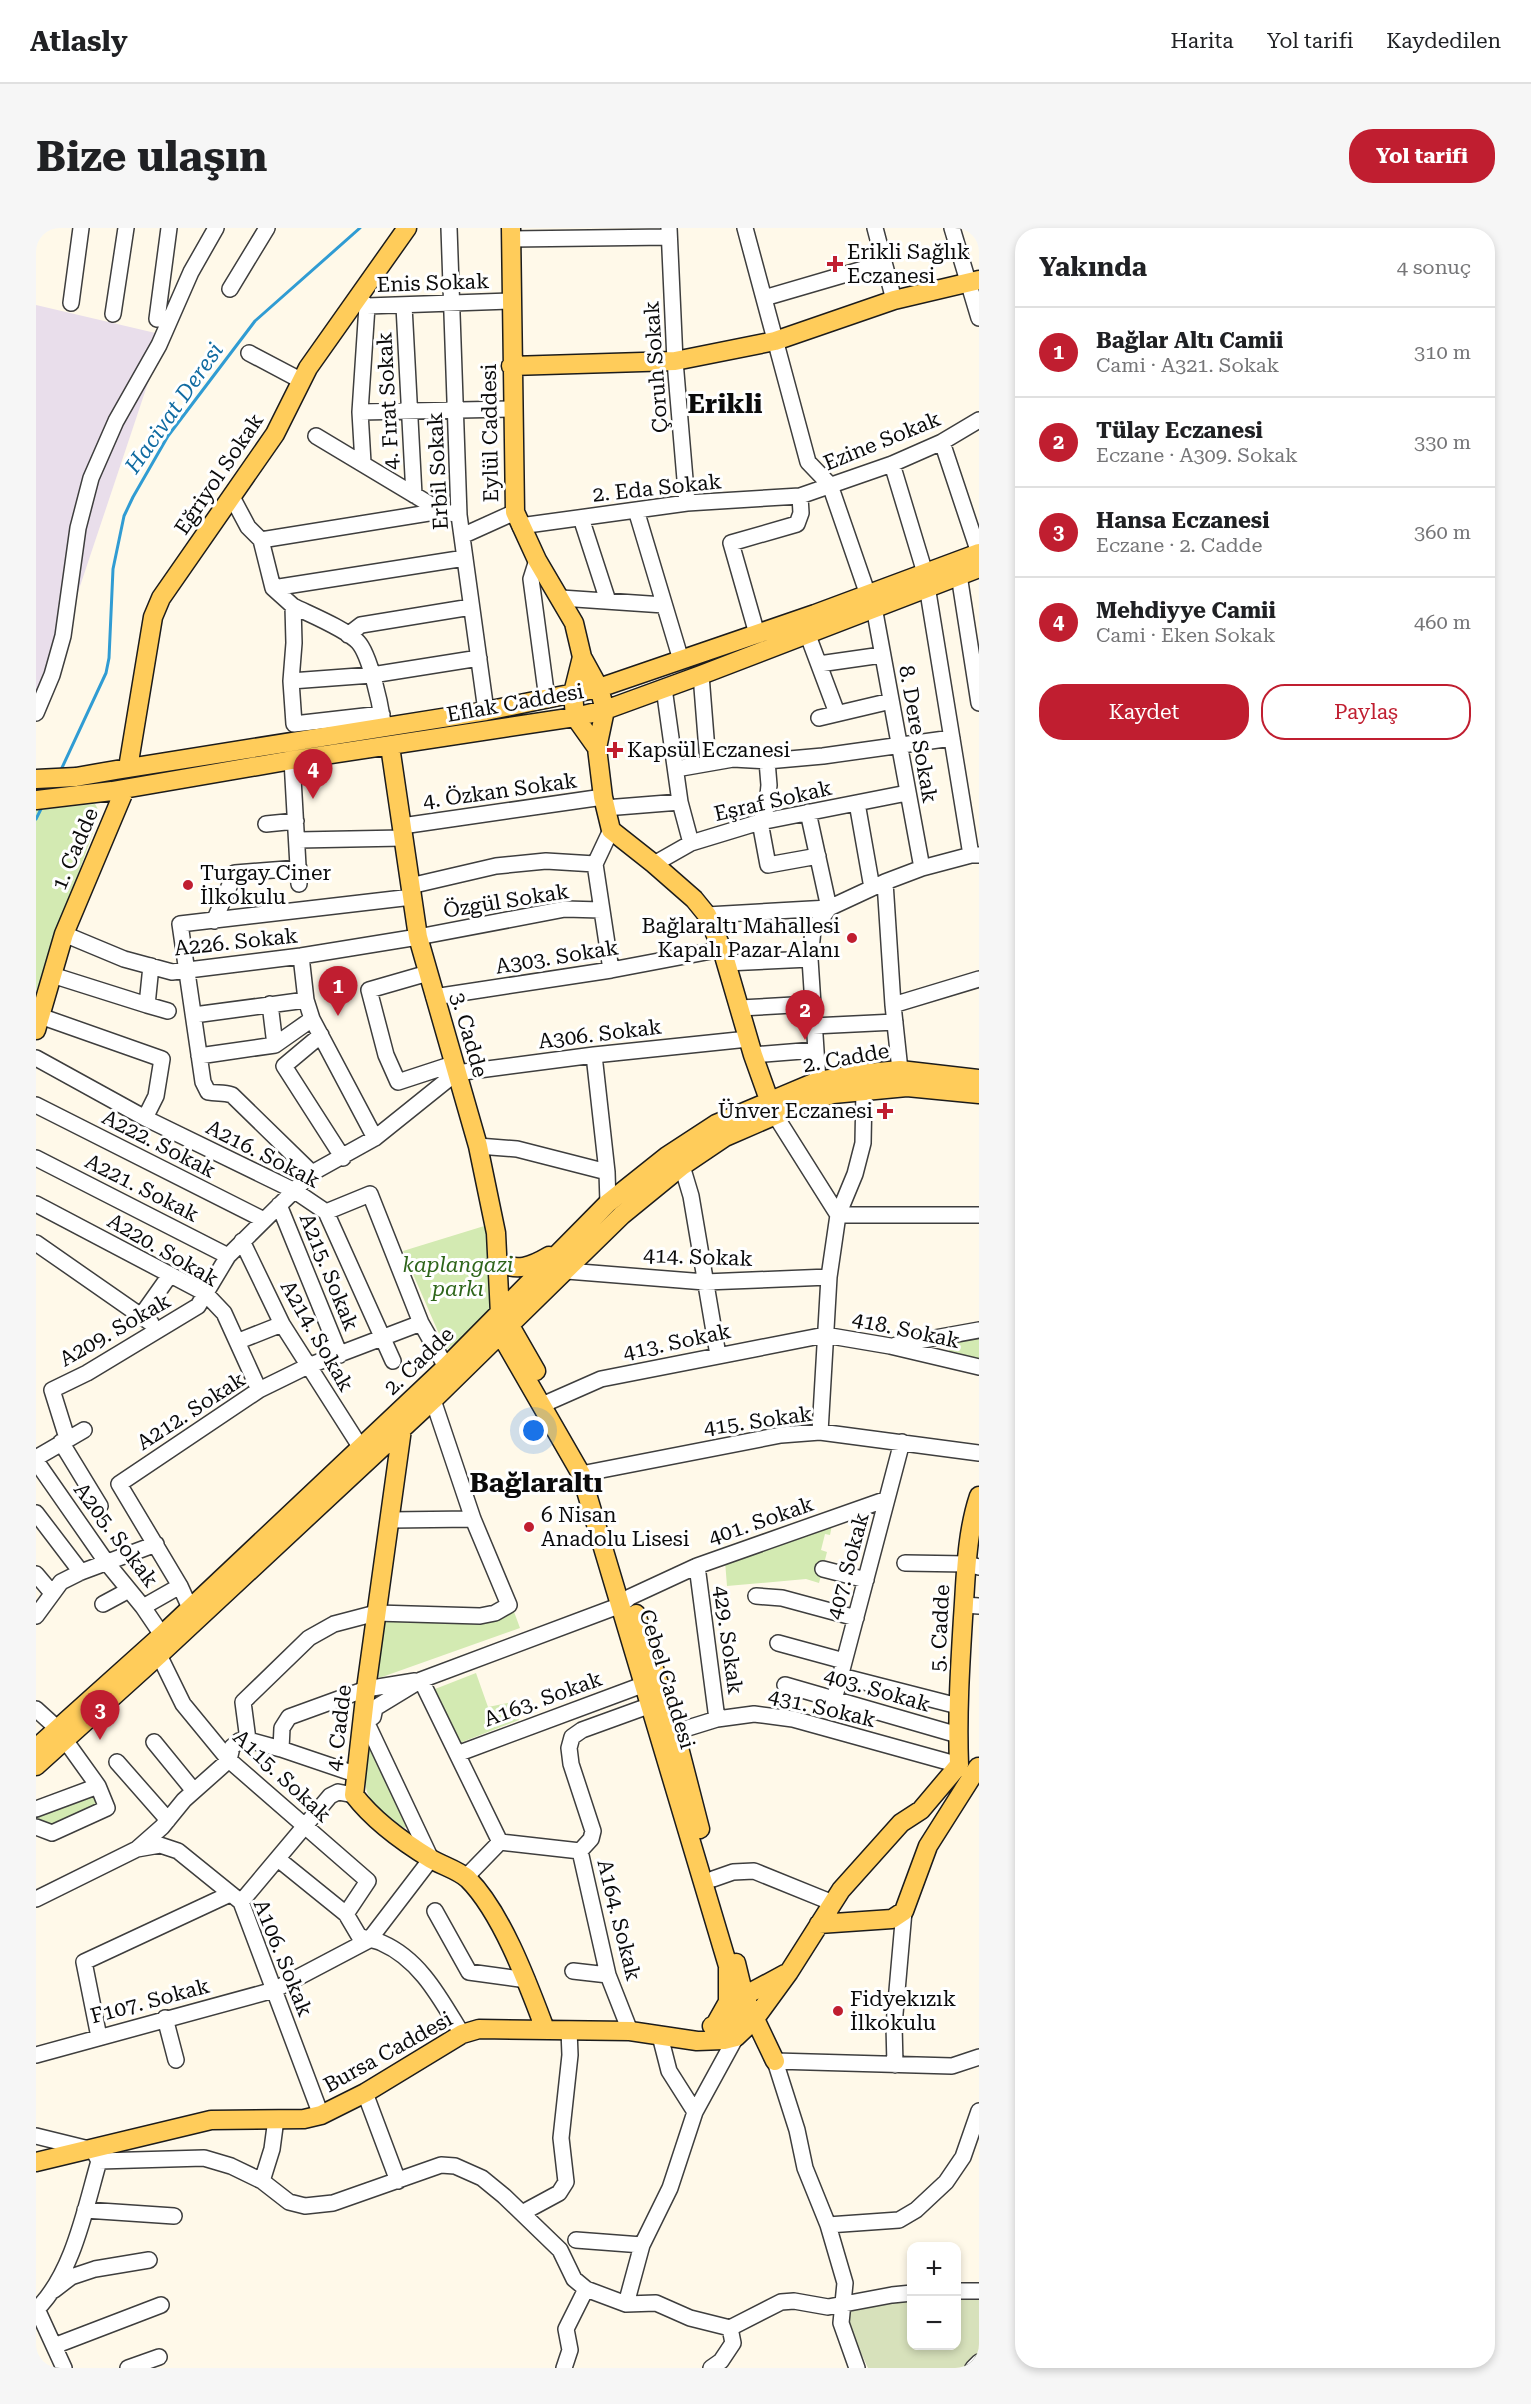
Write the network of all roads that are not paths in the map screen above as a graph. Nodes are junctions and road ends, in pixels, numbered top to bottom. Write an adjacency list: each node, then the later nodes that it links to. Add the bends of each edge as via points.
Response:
1 (81, 228): 20 (street)
2 (126, 228): 23 (street)
3 (169, 228): 24 (street)
4 (216, 228): 24 (street)
5 (267, 228): 15 (street)
6 (407, 228): 19 (main road, Eğriyol Sokak)
7 (449, 228): 21 (street, Erbil Sokak)
8 (745, 228): 16 (street)
9 (875, 228): 13 (street)
10 (952, 228): 14 (street)
11 (511, 233): 12 (street); 18 (main road, Eylül Caddesi)
12 (669, 233): 28 (street, Çoruh Sokak)
13 (884, 263): 16 (street); 17 (street)
14 (974, 281): 17 (main road); 25 (street)
15 (230, 290)
16 (764, 298): 26 (street)
17 (894, 300): 26 (main road)
18 (511, 301): 21 (street, Enis Sokak); 29 (main road, Eylül Caddesi)
19 (363, 302): 22 (street, Enis Sokak); 30 (main road, Eğriyol Sokak, via 308,368); 33 (street)
20 (71, 303)
21 (453, 304): 22 (street, Enis Sokak); 32 (street, Erbil Sokak)
22 (404, 306): 34 (street, 4. Fırat Sokak)
23 (113, 314)
24 (165, 315): 84 (street, via 91,478 78,528 63,636)
25 (979, 318)
26 (775, 340): 28 (main road); 40 (street, via 808,462)
27 (249, 352): 30 (street)
28 (675, 361): 29 (main road); 44 (street, Çoruh Sokak)
29 (511, 366): 31 (main road, Eylül Caddesi)
30 (302, 381): 43 (main road, Eğriyol Sokak, via 275,434)
31 (512, 409): 32 (street); 49 (main road, Eylül Caddesi)
32 (456, 410): 34 (street); 47 (street, Erbil Sokak)
33 (360, 411): 34 (street); 38 (street)
34 (410, 411): 41 (street, 4. Fırat Sokak)
35 (979, 420): 37 (street, Ezine Sokak)
36 (316, 436): 38 (street)
37 (942, 442): 39 (street, Ezine Sokak); 52 (street)
38 (363, 463): 41 (street)
39 (892, 465): 40 (street, Ezine Sokak); 57 (street)
40 (830, 485): 42 (street, Ezine Sokak); 61 (street, 8. Dere Sokak)
41 (414, 495): 46 (street)
42 (800, 496): 44 (street, 2. Eda Sokak); 66 (street, via 797,524 731,543)
43 (232, 497): 51 (street); 96 (main road, Eğriyol Sokak, via 161,598 153,617)
44 (687, 503): 45 (street, 2. Eda Sokak)
45 (636, 510): 48 (street, 2. Eda Sokak); 62 (street)
46 (441, 511): 47 (street); 51 (street)
47 (459, 515): 50 (street, Erbil Sokak)
48 (581, 518): 49 (street, 2. Eda Sokak); 60 (street)
49 (517, 519): 50 (street, 2. Eda Sokak); 54 (main road, Eylül Caddesi)
50 (462, 536): 53 (street, Erbil Sokak)
51 (261, 540): 58 (street)
52 (979, 553): 57 (main road, Eflak Caddesi)
53 (465, 558): 58 (street); 64 (street, Erbil Sokak)
54 (537, 560): 59 (main road, Eylül Caddesi); 79 (street, via 531,579)
55 (979, 568): 56 (main road, Eflak Caddesi)
56 (959, 575): 57 (main road, Eflak Caddesi); 81 (street)
57 (926, 580): 61 (main road, Eflak Caddesi); 89 (street)
58 (273, 588): 63 (street)
59 (561, 598): 60 (street); 69 (main road, Eylül Caddesi, via 574,623)
60 (608, 601): 62 (street)
61 (871, 601): 65 (main road, Eflak Caddesi); 66 (main road, Eflak Caddesi); 68 (street, 8. Dere Sokak)
62 (664, 605): 71 (street)
63 (292, 606): 67 (street); 75 (street)
64 (471, 607): 67 (street, via 361,625); 70 (street, Erbil Sokak)
65 (807, 633): 72 (street); 74 (main road, Eflak Caddesi)
66 (757, 634): 71 (main road, Eflak Caddesi)
67 (348, 635): 73 (street, via 358,642)
68 (882, 655): 72 (street); 80 (street, 8. Dere Sokak)
69 (582, 657): 76 (main road); 78 (main road)
70 (479, 658): 73 (street); 83 (street, Erbil Sokak)
71 (681, 660): 76 (main road, Eflak Caddesi)
72 (819, 664): 85 (street)
73 (372, 675): 75 (street); 88 (street)
74 (701, 675): 77 (main road, Eflak Caddesi); 95 (street)
75 (291, 681): 88 (street, via 294,724)
76 (599, 688): 78 (main road, Eflak Caddesi); 82 (main road)
77 (664, 688): 82 (main road, Eflak Caddesi); 97 (street)
78 (573, 693): 79 (main road, Eflak Caddesi); 86 (main road)
79 (547, 699): 83 (main road, Eflak Caddesi)
80 (891, 701): 85 (street); 91 (street, 8. Dere Sokak)
81 (979, 703)
82 (604, 710): 86 (main road, Eflak Caddesi); 92 (main road)
83 (486, 711): 88 (main road, Eflak Caddesi)
84 (36, 712)
85 (837, 713): 87 (street)
86 (575, 717): 90 (main road, Eflak Caddesi); 92 (main road)
87 (819, 718)
88 (383, 721): 96 (main road, Eflak Caddesi)
89 (952, 738): 91 (street); 113 (street)
90 (390, 746): 93 (main road, Eflak Caddesi); 110 (main road, 3. Cadde)
91 (899, 746): 94 (street); 100 (street, 8. Dere Sokak)
92 (597, 748): 103 (main road)
93 (292, 760): 99 (main road, Eflak Caddesi); 106 (street)
94 (767, 761): 95 (street, via 733,759); 107 (street, via 767,806)
95 (708, 763): 97 (street)
96 (122, 769): 98 (main road, Eflak Caddesi)
97 (676, 769): 102 (street)
98 (36, 779)
99 (119, 790): 101 (main road, Eflak Caddesi); 126 (main road, 1. Cadde)
100 (907, 793): 104 (street, Eşraf Sokak); 118 (street, 8. Dere Sokak)
101 (36, 800)
102 (680, 802): 103 (street, 4. Özkan Sokak); 112 (street)
103 (604, 803): 109 (main road); 110 (street, 4. Özkan Sokak)
104 (857, 803): 105 (street, Eşraf Sokak); 120 (street)
105 (808, 812): 107 (street, Eşraf Sokak); 114 (street)
106 (296, 821): 108 (street); 111 (street)
107 (760, 822): 112 (street, Eşraf Sokak); 114 (street, via 768,865)
108 (266, 824)
109 (611, 830): 115 (street); 116 (main road)
110 (403, 832): 111 (street, 4. Özkan Sokak); 121 (main road, 3. Cadde)
111 (298, 840): 117 (street)
112 (691, 843): 116 (street, Eşraf Sokak)
113 (975, 855): 118 (street)
114 (818, 856): 122 (street)
115 (595, 864): 121 (street, via 546,861 496,866); 123 (street)
116 (654, 864): 124 (main road)
117 (299, 868): 119 (street); 125 (street, via 235,873)
118 (922, 868): 120 (street)
119 (299, 884)
120 (879, 885): 122 (street); 142 (street)
121 (411, 891): 125 (street); 127 (main road, 3. Cadde)
122 (829, 908): 124 (street); 130 (street, via 813,930)
123 (601, 910): 127 (street, Özgül Sokak, via 565,909); 132 (street)
124 (707, 915): 129 (main road)
125 (214, 921): 133 (street, via 180,924)
126 (64, 934): 131 (street, A226. Sokak); 135 (main road, 1. Cadde)
127 (418, 937): 128 (street, A226. Sokak); 134 (main road, 3. Cadde)
128 (301, 956): 133 (street, A226. Sokak); 138 (street)
129 (724, 956): 130 (street, A303. Sokak); 132 (street, A303. Sokak); 143 (main road)
130 (810, 959): 140 (street)
131 (151, 966): 133 (street, A226. Sokak); 141 (street)
132 (611, 970): 137 (street, A303. Sokak)
133 (186, 971): 145 (street)
134 (428, 973): 137 (main road, 3. Cadde); 157 (street, A306. Sokak, via 369,990 386,1055 398,1082)
135 (52, 975): 141 (street); 148 (main road, 1. Cadde)
136 (979, 979): 142 (street)
137 (434, 997): 157 (main road, 3. Cadde)
138 (306, 1000): 139 (street); 146 (street)
139 (270, 1004): 145 (street); 151 (street)
140 (811, 1004): 143 (street); 149 (street)
141 (147, 1005): 144 (street)
142 (893, 1005): 147 (street)
143 (740, 1008): 152 (main road)
144 (168, 1011)
145 (194, 1015): 155 (street)
146 (312, 1019): 150 (street); 151 (street)
147 (895, 1022): 149 (street); 158 (street)
148 (38, 1023): 165 (street, via 162,1059 156,1096)
149 (813, 1026): 153 (street)
150 (321, 1035): 166 (street); 169 (street, via 284,1066)
151 (275, 1045): 155 (street)
152 (751, 1047): 153 (street, A306. Sokak); 154 (street, A306. Sokak); 164 (main road)
153 (815, 1050): 160 (street)
154 (594, 1055): 157 (street, A306. Sokak); 171 (street)
155 (199, 1056): 172 (street, via 208,1092 232,1095)
156 (36, 1059): 165 (street, A216. Sokak)
157 (455, 1068): 166 (street); 167 (main road, 3. Cadde)
158 (900, 1070): 159 (main road, 2. Cadde); 160 (main road, 2. Cadde)
159 (979, 1079)
160 (818, 1081): 164 (main road, 2. Cadde)
161 (864, 1090): 162 (main road, 2. Cadde, via 907,1087); 164 (main road, 2. Cadde); 178 (street, via 863,1143)
162 (979, 1094)
163 (36, 1105): 180 (street, A222. Sokak)
164 (772, 1108): 170 (main road, 2. Cadde); 174 (main road, 2. Cadde, via 716,1124); 178 (street)
165 (146, 1118): 173 (street, A216. Sokak)
166 (375, 1138): 169 (street)
167 (477, 1146): 171 (street, via 517,1149); 185 (main road, 3. Cadde, via 496,1233)
168 (36, 1158): 184 (street, A221. Sokak)
169 (343, 1158): 172 (street)
170 (682, 1166): 186 (main road, 2. Cadde, via 622,1215); 189 (street)
171 (607, 1172): 174 (street)
172 (312, 1173): 173 (street)
173 (295, 1191): 176 (street); 177 (street, A216. Sokak)
174 (608, 1203): 183 (main road, 2. Cadde)
175 (36, 1204): 187 (street, A220. Sokak)
176 (279, 1205): 180 (street); 201 (street, A215. Sokak)
177 (326, 1212): 192 (street, via 370,1194); 197 (street, A216. Sokak)
178 (838, 1215): 179 (street); 188 (street)
179 (979, 1215)
180 (264, 1220): 181 (street)
181 (242, 1241): 184 (street); 193 (street, A214. Sokak)
182 (36, 1244): 187 (street, via 146,1319)
183 (561, 1250): 185 (main road, via 530,1266 506,1266); 191 (main road, 2. Cadde)
184 (228, 1256): 190 (street)
185 (498, 1261): 191 (main road, 3. Cadde)
186 (567, 1271): 189 (street, 414. Sokak); 194 (main road, 2. Cadde)
187 (170, 1275): 190 (street, A220. Sokak)
188 (829, 1277): 189 (street, 414. Sokak); 196 (street)
189 (705, 1282): 202 (street)
190 (206, 1293): 198 (street, A220. Sokak, via 224,1313); 214 (street, A209. Sokak, via 187,1314 52,1390)
191 (500, 1310): 194 (main road, 3. Cadde); 206 (main road, 2. Cadde)
192 (421, 1323): 197 (street, A212. Sokak); 206 (street)
193 (282, 1324): 198 (street); 205 (street, A214. Sokak)
194 (506, 1330): 200 (main road, 2. Cadde); 203 (main road, Cebel Caddesi); 210 (main road, Cebel Caddesi)
195 (979, 1330): 199 (street)
196 (825, 1335): 199 (street, 418. Sokak); 202 (street, 413. Sokak); 213 (street)
197 (382, 1339): 201 (street, A212. Sokak); 204 (street, A216. Sokak)
198 (239, 1341): 208 (street, A220. Sokak)
199 (890, 1346): 207 (street, 418. Sokak)
200 (484, 1350): 203 (main road, via 504,1352); 209 (main road, 2. Cadde)
201 (340, 1354): 205 (street, A212. Sokak)
202 (718, 1355): 210 (street, 413. Sokak, via 601,1379)
203 (516, 1359): 210 (main road, Cebel Caddesi)
204 (393, 1361)
205 (308, 1366): 208 (street, A212. Sokak); 216 (street, A214. Sokak)
206 (446, 1367): 216 (main road, 2. Cadde)
207 (979, 1367)
208 (259, 1390): 227 (street, A212. Sokak, via 119,1484)
209 (433, 1400): 211 (main road, 2. Cadde); 224 (street)
210 (547, 1402): 219 (main road, Cebel Caddesi)
211 (402, 1428): 225 (main road, 4. Cadde); 250 (main road, 2. Cadde)
212 (84, 1430): 214 (street)
213 (820, 1432): 215 (street, 415. Sokak); 219 (street, 415. Sokak, via 781,1435)
214 (64, 1440): 218 (street); 222 (street, via 97,1501)
215 (902, 1442): 217 (street, 415. Sokak); 221 (street, 407. Sokak)
216 (361, 1448): 244 (main road, 2. Cadde)
217 (979, 1453)
218 (36, 1460): 222 (street, A205. Sokak)
219 (586, 1472): 240 (main road, Cebel Caddesi)
220 (979, 1496): 226 (main road, 5. Cadde, via 971,1520)
221 (887, 1499): 230 (street, 401. Sokak); 235 (street, 407. Sokak)
222 (70, 1510): 228 (street, A205. Sokak)
223 (36, 1513): 233 (street)
224 (473, 1519): 225 (street); 245 (street, via 509,1605 480,1616)
225 (390, 1520): 245 (main road, 4. Cadde)
226 (975, 1531): 231 (main road, 5. Cadde)
227 (156, 1544): 228 (street); 236 (street, A212. Sokak)
228 (107, 1563): 233 (street); 237 (street, A205. Sokak)
229 (905, 1563): 231 (street)
230 (697, 1566): 240 (street, 401. Sokak); 260 (street, 429. Sokak)
231 (973, 1566): 242 (main road, 5. Cadde)
232 (823, 1569): 235 (street)
233 (81, 1572): 238 (street, via 62,1582)
234 (36, 1574): 238 (street)
235 (866, 1580): 247 (street, 407. Sokak)
236 (180, 1586): 243 (street); 244 (street, A212. Sokak)
237 (129, 1590): 241 (street); 243 (street, A205. Sokak)
238 (52, 1593): 246 (street)
239 (756, 1596): 247 (street, via 782,1598)
240 (626, 1601): 252 (street, 401. Sokak); 255 (main road, Cebel Caddesi)
241 (103, 1604)
242 (972, 1605): 257 (main road, 5. Cadde)
243 (144, 1607): 248 (street, A205. Sokak)
244 (190, 1608): 248 (main road, 2. Cadde)
245 (376, 1613): 254 (main road, 4. Cadde); 264 (street, via 334,1624 309,1638 243,1702)
246 (36, 1616)
247 (856, 1618): 251 (street, 407. Sokak)
248 (162, 1635): 262 (main road, 2. Cadde)
249 (778, 1643): 251 (street)
250 (159, 1655): 262 (main road, 2. Cadde); 269 (street, A115. Sokak, via 183,1704)
251 (843, 1668): 256 (street, 407. Sokak); 257 (street)
252 (421, 1680): 254 (street); 259 (street); 268 (street)
253 (784, 1685): 256 (street, 403. Sokak)
254 (366, 1689): 259 (main road, 4. Cadde); 267 (street, via 289,1718 282,1728)
255 (652, 1694): 261 (main road, Cebel Caddesi); 268 (street, A163. Sokak); 286 (street, via 572,1737 571,1764 593,1831); 307 (main road, Cebel Caddesi, via 728,1966 728,2002)
256 (834, 1700): 263 (street, 403. Sokak)
257 (958, 1706): 263 (main road, 5. Cadde)
258 (36, 1708): 262 (street)
259 (369, 1718): 274 (main road, 4. Cadde); 287 (street)
260 (717, 1719): 261 (street, 431. Sokak); 271 (street, 431. Sokak, via 754,1714 793,1719)
261 (675, 1732): 290 (main road, Cebel Caddesi)
262 (61, 1735): 266 (main road, 2. Cadde); 272 (main road, 2. Cadde); 275 (street)
263 (958, 1735): 271 (main road, 5. Cadde)
264 (248, 1740): 267 (street); 269 (street, via 232,1747)
265 (154, 1742): 276 (street)
266 (36, 1748)
267 (281, 1749): 274 (street)
268 (457, 1754): 283 (street)
269 (229, 1760): 276 (street); 282 (street, A115. Sokak)
270 (117, 1762): 279 (street)
271 (959, 1765): 273 (main road); 280 (main road, via 921,1810)
272 (36, 1766)
273 (978, 1767): 284 (main road)
274 (355, 1773): 277 (main road, 4. Cadde)
275 (98, 1786): 278 (street); 281 (street, via 107,1808 52,1833)
276 (194, 1791): 279 (street)
277 (354, 1795): 282 (street, via 338,1792 330,1796); 287 (main road, 4. Cadde, via 368,1813)
278 (36, 1809)
279 (168, 1820): 285 (street)
280 (901, 1823): 284 (main road, via 915,1821 924,1827); 293 (main road)
281 (36, 1827)
282 (304, 1827): 288 (street); 296 (street, A115. Sokak, via 368,1881)
283 (500, 1842): 286 (street); 289 (street)
284 (927, 1848): 295 (main road)
285 (137, 1849): 291 (street, A106. Sokak, via 160,1845 178,1851); 292 (street, A106. Sokak)
286 (580, 1851): 301 (street, A164. Sokak)
287 (431, 1859): 289 (main road, 4. Cadde); 298 (street)
288 (278, 1860): 291 (street); 296 (street)
289 (466, 1877): 302 (main road, 4. Cadde, via 489,1904)
290 (713, 1879): 293 (street, via 733,1872 754,1871); 304 (main road, Cebel Caddesi)
291 (236, 1898): 303 (street, A106. Sokak); 313 (street, via 84,1962)
292 (36, 1899)
293 (833, 1903): 297 (main road)
294 (435, 1911): 302 (street, via 469,1972)
295 (904, 1911): 297 (main road, via 892,1919); 319 (street, via 894,2025)
296 (346, 1914): 298 (street, via 359,1936)
297 (819, 1924): 300 (main road)
298 (369, 1940): 303 (street, F107. Sokak); 311 (street, via 381,1942 426,1977)
299 (573, 1971): 301 (street)
300 (789, 1972): 304 (main road); 306 (main road)
301 (608, 1975): 310 (street, A164. Sokak)
302 (526, 1980): 308 (main road, 4. Cadde)
303 (274, 1990): 305 (street, F107. Sokak); 323 (street, A106. Sokak)
304 (744, 1996): 306 (main road, Cebel Caddesi); 307 (main road, via 738,2016)
305 (165, 2018): 313 (street, F107. Sokak); 317 (street)
306 (754, 2020): 314 (main road); 318 (main road, Cebel Caddesi)
307 (716, 2025): 312 (main road); 314 (main road, via 717,2031)
308 (545, 2029): 309 (main road, Bursa Caddesi); 311 (main road, Bursa Caddesi, via 479,2029)
309 (568, 2030): 310 (main road, Bursa Caddesi); 331 (street, via 570,2055 561,2138 566,2182 559,2193)
310 (630, 2031): 312 (main road, Bursa Caddesi)
311 (462, 2034): 320 (main road, Bursa Caddesi)
312 (660, 2036): 314 (main road, Bursa Caddesi, via 696,2042); 322 (street, via 669,2071)
313 (99, 2037): 315 (street, F107. Sokak)
314 (736, 2037): 322 (street)
315 (36, 2055)
316 (979, 2057): 319 (street, via 952,2066)
317 (176, 2060)
318 (775, 2061): 319 (street); 333 (street, via 805,2168)
319 (895, 2065)
320 (365, 2093): 323 (main road, Bursa Caddesi); 329 (street)
321 (979, 2111): 333 (street, via 963,2157 946,2182 916,2211 898,2220)
322 (695, 2112): 335 (street, via 670,2188)
323 (321, 2115): 324 (main road, Bursa Caddesi)
324 (276, 2119): 326 (main road, Bursa Caddesi, via 211,2120); 328 (street, via 273,2149)
325 (36, 2136): 326 (street)
326 (96, 2156): 327 (main road, Bursa Caddesi); 328 (street, via 204,2157); 330 (street)
327 (36, 2163)
328 (262, 2181): 329 (street, via 289,2202 319,2206)
329 (398, 2181): 331 (street, via 441,2165 455,2166 482,2178)
330 (85, 2210): 332 (street); 340 (street, via 73,2248)
331 (522, 2213): 337 (street, via 560,2250 574,2279)
332 (174, 2216)
333 (828, 2225): 343 (street, via 845,2283)
334 (576, 2240): 335 (street)
335 (642, 2245): 342 (street)
336 (149, 2260): 340 (street, via 71,2277)
337 (586, 2289): 342 (street); 352 (street, via 566,2329 570,2350)
338 (961, 2291): 339 (street)
339 (979, 2291)
340 (50, 2294): 345 (street)
341 (907, 2294): 343 (street)
342 (626, 2304): 346 (street, via 656,2303 690,2318)
343 (844, 2304): 346 (street, via 828,2307 781,2302); 354 (street, via 841,2323)
344 (161, 2305): 347 (street)
345 (36, 2310): 347 (street)
346 (730, 2328): 353 (street, via 733,2343)
347 (54, 2346): 350 (street)
348 (159, 2357): 351 (street)
349 (979, 2362): 355 (street)
350 (64, 2368)
351 (128, 2368)
352 (564, 2368)
353 (711, 2368)
354 (857, 2368)
355 (973, 2368)

